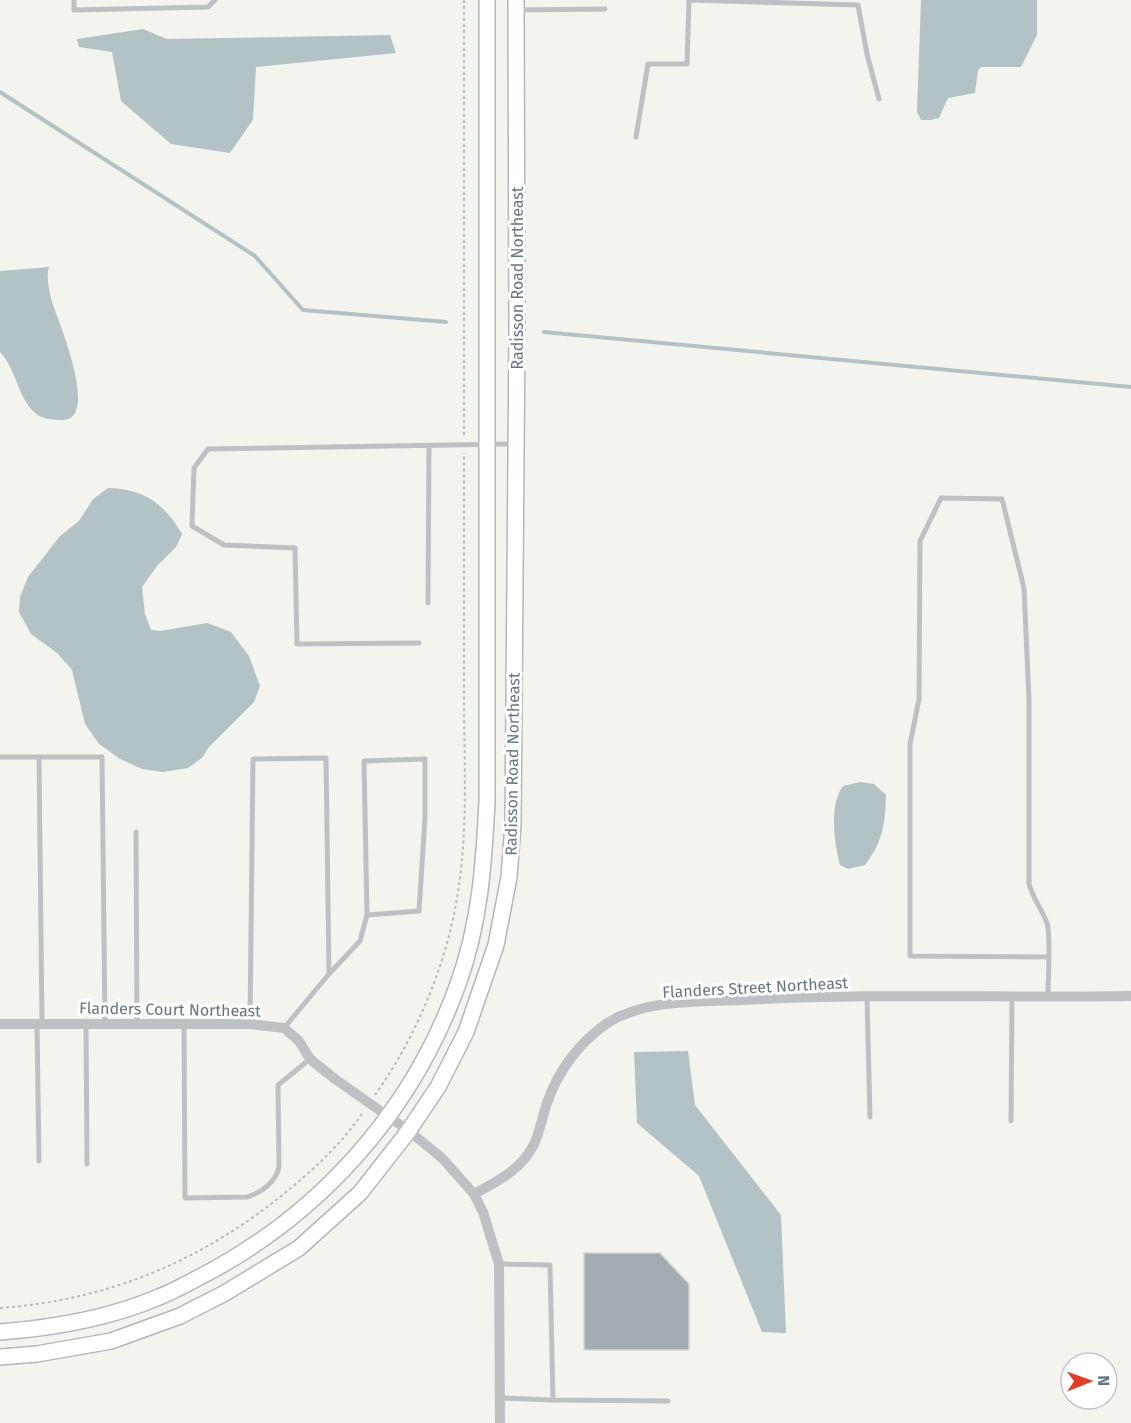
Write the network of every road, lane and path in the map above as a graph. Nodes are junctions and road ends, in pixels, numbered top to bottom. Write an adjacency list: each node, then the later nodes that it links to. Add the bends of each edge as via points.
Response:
1 (74, 0): 2 (lane, via 74,10 208,7)
2 (215, 0)
3 (464, 0): 10 (path)
4 (487, 0): 11 (main road, Radisson Road Northeast)
5 (690, 0): 8 (lane, via 858,5); 9 (lane, via 687,64 648,64)
6 (516, 5): 7 (lane); 12 (main road, Radisson Road Northeast)
7 (605, 9)
8 (879, 99)
9 (636, 137)
10 (464, 432)
11 (487, 444): 12 (lane); 13 (lane); 37 (main road, Radisson Road Northeast, via 487,801 480,898 459,983 441,1027 420,1069)
12 (516, 444): 41 (main road, Radisson Road Northeast, via 513,824 509,877 496,945 466,1032 438,1087)
13 (429, 446): 15 (lane); 16 (lane, via 208,449 194,468 192,525 224,545 295,548 297,644)
14 (464, 455): 36 (path, via 464,818 459,886 445,950 428,997)
15 (428, 603)
16 (419, 643)
17 (0, 757): 18 (lane)
18 (39, 757): 27 (lane); 29 (lane, via 102,757)
19 (136, 832): 31 (lane)
20 (367, 915): 20 (lane, via 419,911 425,759 364,761); 22 (lane, via 360,941)
21 (1048, 957): 21 (lane, via 1048,926 1029,884 1029,700 1024,588 1002,499 941,498 920,541 919,699 910,744 910,956); 26 (lane)
22 (328, 974): 33 (lane, via 326,758 253,759); 34 (lane)
23 (1131, 996): 26 (street, Flanders Street Northeast)
24 (867, 997): 25 (street, Flanders Street Northeast); 38 (lane); 44 (street, Flanders Street Northeast, via 667,1004 626,1014 585,1041 567,1063 548,1101 533,1146 519,1165)
25 (1012, 998): 26 (street, Flanders Street Northeast); 40 (lane)
26 (1048, 998)
27 (39, 1023): 28 (street, Flanders Court Northeast); 30 (street, Flanders Court Northeast); 42 (lane)
28 (86, 1023): 29 (street, Flanders Court Northeast); 43 (lane)
29 (105, 1023): 31 (street, Flanders Court Northeast)
30 (0, 1024)
31 (137, 1024): 32 (street, Flanders Court Northeast)
32 (184, 1024): 33 (street, Flanders Court Northeast); 35 (lane, via 185,1198 247,1197 273,1181 279,1167 278,1085)
33 (250, 1024): 34 (street, Flanders Court Northeast)
34 (284, 1028): 35 (street, Flanders Court Northeast, via 299,1041)
35 (310, 1059): 37 (street, Flanders Court Northeast)
36 (380, 1087)
37 (388, 1116): 41 (street, Flanders Court Northeast); 47 (main road, Radisson Road Northeast, via 337,1178 285,1224 228,1262 159,1297 95,1317)
38 (870, 1117)
39 (357, 1121): 46 (path, via 312,1169 261,1213 178,1263 98,1292)
40 (1011, 1121)
41 (409, 1131): 44 (street, Flanders Court Northeast, via 442,1158); 48 (main road, Radisson Road Northeast, via 360,1193 298,1248 225,1293 180,1316 111,1341)
42 (39, 1161)
43 (87, 1164)
44 (474, 1194): 45 (street, Flanders Court Northeast)
45 (499, 1264): 49 (street, Flanders Court Northeast); 50 (lane, via 550,1265)
46 (0, 1308)
47 (0, 1332)
48 (0, 1357)
49 (500, 1398): 50 (lane); 52 (street, Flanders Court Northeast)
50 (553, 1400): 51 (lane)
51 (668, 1401)
52 (500, 1423)

